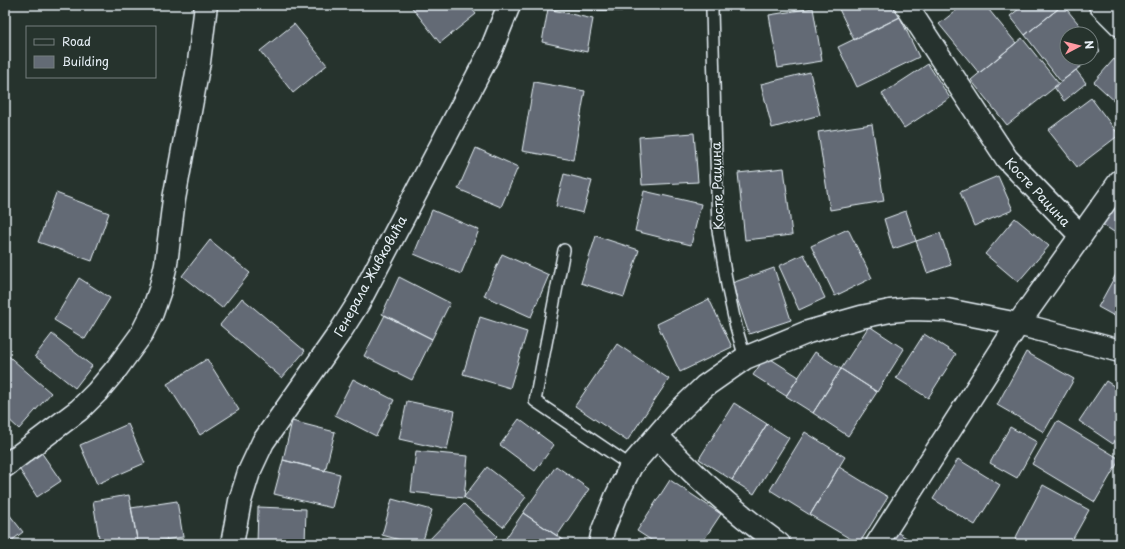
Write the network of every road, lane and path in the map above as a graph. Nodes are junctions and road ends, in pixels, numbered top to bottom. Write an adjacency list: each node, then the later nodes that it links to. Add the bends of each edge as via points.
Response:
1 (206, 5): 14 (street, via 200,62 173,205 166,264 152,313 118,368 97,392 79,410)
2 (510, 5): 16 (street, Генерала Живковића, via 491,50 359,302 263,442 249,472 240,501)
3 (906, 5): 8 (street, Косте Рацина, via 1007,160)
4 (1100, 5): 6 (street)
5 (712, 10): 12 (lane, Косте Рацина, via 718,230 727,285)
6 (1120, 25)
7 (1120, 181): 8 (street, Косте Рацина)
8 (1081, 236): 10 (street, Косте Рацина)
9 (564, 250): 15 (lane, via 535,401)
10 (1018, 324): 11 (street); 12 (street, via 947,310 890,311 861,316 808,332); 19 (street, Косте Рацина)
11 (1120, 351)
12 (745, 358): 13 (street, via 705,386)
13 (657, 436): 15 (street); 18 (street, via 709,486)
14 (5, 466)
15 (631, 466): 17 (street, via 616,496)
16 (232, 544)
17 (600, 544)
18 (779, 544)
19 (877, 544)

